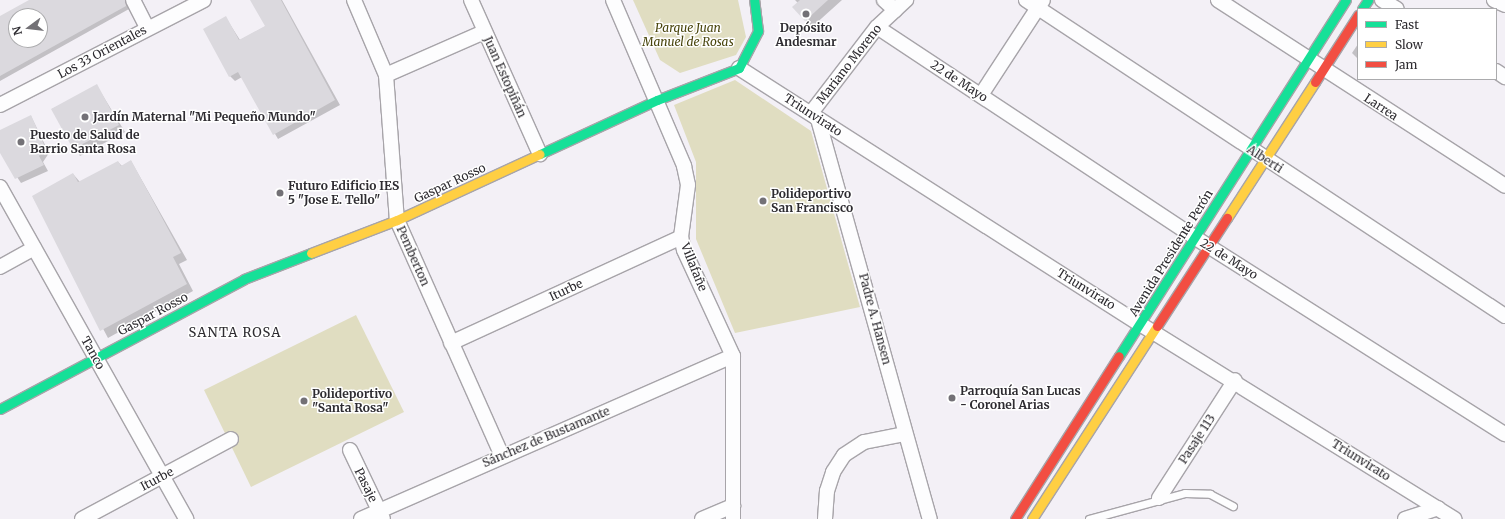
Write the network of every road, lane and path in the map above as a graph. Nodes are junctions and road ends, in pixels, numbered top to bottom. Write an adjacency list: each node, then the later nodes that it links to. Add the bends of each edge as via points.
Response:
1 (133, 0): 20 (street)
2 (204, 0): 20 (street, Los 33 Orientales)
3 (354, 0): 25 (street, Pemberton)
4 (471, 0): 21 (street, Juan Estopiñán)
5 (612, 0): 27 (street, Villafañe)
6 (754, 0): 23 (main road, via 758,32)
7 (884, 0): 17 (street)
8 (906, 0): 17 (street, Mariano Moreno)
9 (1026, 0): 14 (street, Alberti)
10 (1218, 0): 22 (street, Larrea)
11 (1346, 0): 22 (main road, Avenida Presidente Perón)
12 (1382, 0): 16 (street)
13 (1494, 0): 15 (street)
14 (1041, 4): 26 (street); 30 (street, Alberti)
15 (1505, 5)
16 (1395, 8)
17 (895, 10): 19 (street, Mariano Moreno)
18 (1357, 16): 24 (main road)
19 (877, 27): 26 (street, 22 de Mayo); 29 (street, Mariano Moreno)
20 (147, 28): 28 (street, Los 33 Orientales)
21 (484, 32): 25 (street); 31 (street, Juan Estopiñán)
22 (1309, 59): 24 (street, Larrea); 30 (main road, Avenida Presidente Perón)
23 (739, 68): 27 (main road, Gaspar Rosso); 29 (street, Triunvirato)
24 (1322, 68): 32 (main road); 33 (street, Larrea)
25 (386, 75): 35 (street, Pemberton)
26 (981, 95): 37 (street, 22 de Mayo)
27 (657, 100): 31 (main road, Gaspar Rosso); 36 (street, Villafañe, via 684,166 688,185)
28 (0, 105)
29 (814, 116): 42 (street, Triunvirato); 49 (street, Padre A. Hansen)
30 (1251, 151): 32 (street, Alberti); 37 (main road, Avenida Presidente Perón)
31 (540, 154): 35 (main road, Gaspar Rosso)
32 (1266, 160): 38 (main road); 41 (street, Alberti)
33 (1505, 186)
34 (0, 188): 39 (street, Tanco)
35 (397, 220): 44 (street, Pemberton); 46 (main road, Gaspar Rosso, via 244,279)
36 (682, 237): 44 (street, Iturbe); 45 (street, Villafañe)
37 (1194, 237): 38 (street, 22 de Mayo); 42 (main road, Avenida Presidente Perón)
38 (1210, 247): 43 (main road); 50 (street, 22 de Mayo)
39 (34, 248): 40 (street); 46 (street, Tanco)
40 (0, 267)
41 (1505, 316)
42 (1140, 324): 43 (street, Triunvirato); 66 (main road, Avenida Presidente Perón)
43 (1155, 333): 47 (street, Triunvirato); 67 (main road)
44 (451, 343): 53 (street, Pemberton)
45 (733, 356): 53 (street, Sánchez de Bustamante); 58 (street, Villafañe)
46 (96, 358): 48 (main road, Gaspar Rosso); 54 (street, Tanco)
47 (1235, 380): 55 (street, Pasaje 113); 57 (street, Triunvirato)
48 (0, 409)
49 (905, 434): 64 (street, via 864,442 844,455 829,485); 65 (street, Padre A. Hansen)
50 (1505, 434)
51 (231, 438): 54 (street, Iturbe)
52 (350, 450): 59 (street, Pasaje)
53 (502, 456): 59 (street, Sánchez de Bustamante)
54 (162, 476): 60 (street, Iturbe); 61 (street, Tanco)
55 (1159, 498): 56 (lane, via 1185,493 1210,494); 68 (lane)
56 (1233, 506)
57 (1438, 508): 69 (street); 70 (street, Triunvirato)
58 (733, 512): 63 (street)
59 (381, 514): 62 (street, Sánchez de Bustamante)
60 (82, 519)
61 (186, 519)
62 (361, 519)
63 (702, 519)
64 (825, 519)
65 (930, 519)
66 (1015, 519)
67 (1032, 519)
68 (1089, 519)
69 (1406, 519)
70 (1456, 519)

